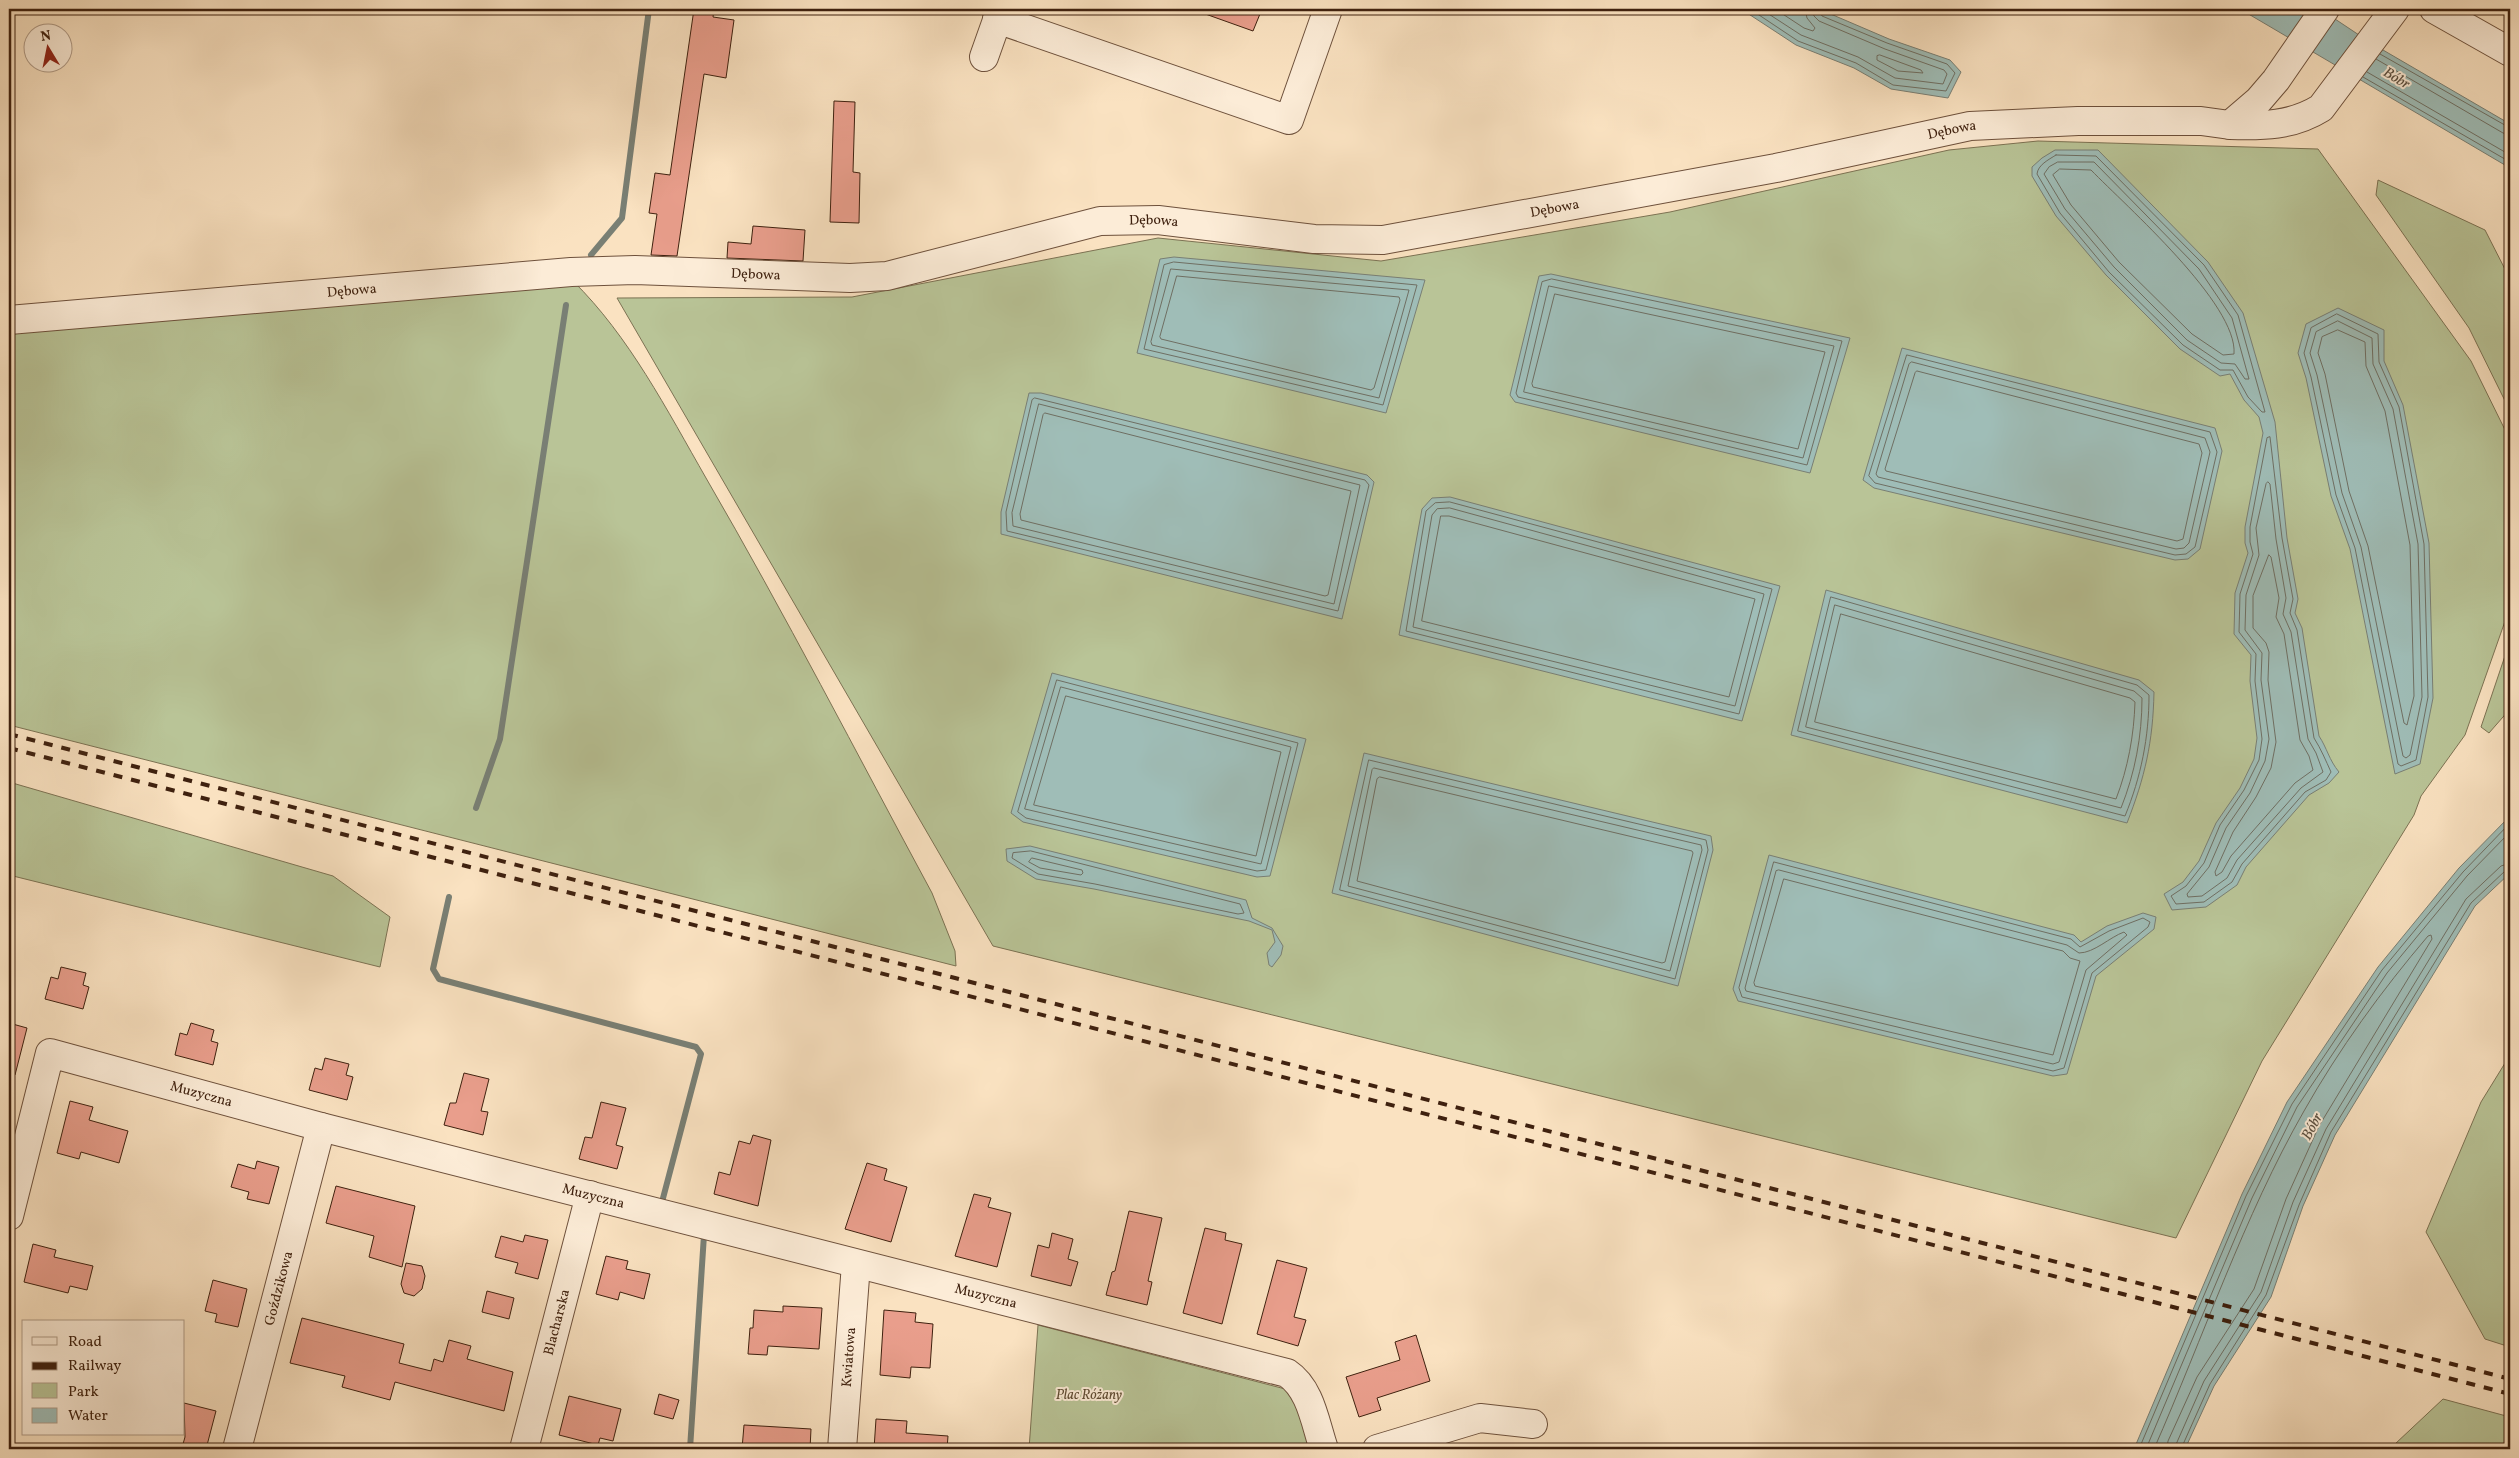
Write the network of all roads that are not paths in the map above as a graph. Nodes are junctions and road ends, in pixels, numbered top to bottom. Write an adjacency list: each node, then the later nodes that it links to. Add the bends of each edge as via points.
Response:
1 (1328, 9): 5 (street, via 1289,120)
2 (2325, 9): 8 (street, via 2276,80)
3 (2395, 9): 8 (street, Dębowa, via 2321,108 2306,118 2283,124)
4 (2434, 9): 6 (street)
5 (999, 14): 7 (street)
6 (2510, 52)
7 (984, 57)
8 (2230, 125): 9 (street, Dębowa, via 2201,121 2097,121 1970,126 1776,168 1383,240 1314,239 1158,220 1100,221 886,276 850,278 635,270 571,272)
9 (9, 320)
10 (320, 1127): 11 (street, Muzyczna); 12 (street, Muzyczna, via 50,1053); 15 (street, Goździkowa)
11 (590, 1195): 13 (street, Muzyczna); 16 (street, Blacharska)
12 (9, 1216)
13 (856, 1264): 17 (street, Kwiatowa); 18 (street, Muzyczna, via 1287,1373 1299,1381 1305,1391)
14 (1533, 1424): 19 (street, via 1480,1418)
15 (237, 1449)
16 (524, 1449)
17 (842, 1449)
18 (1324, 1449)
19 (1377, 1449)

